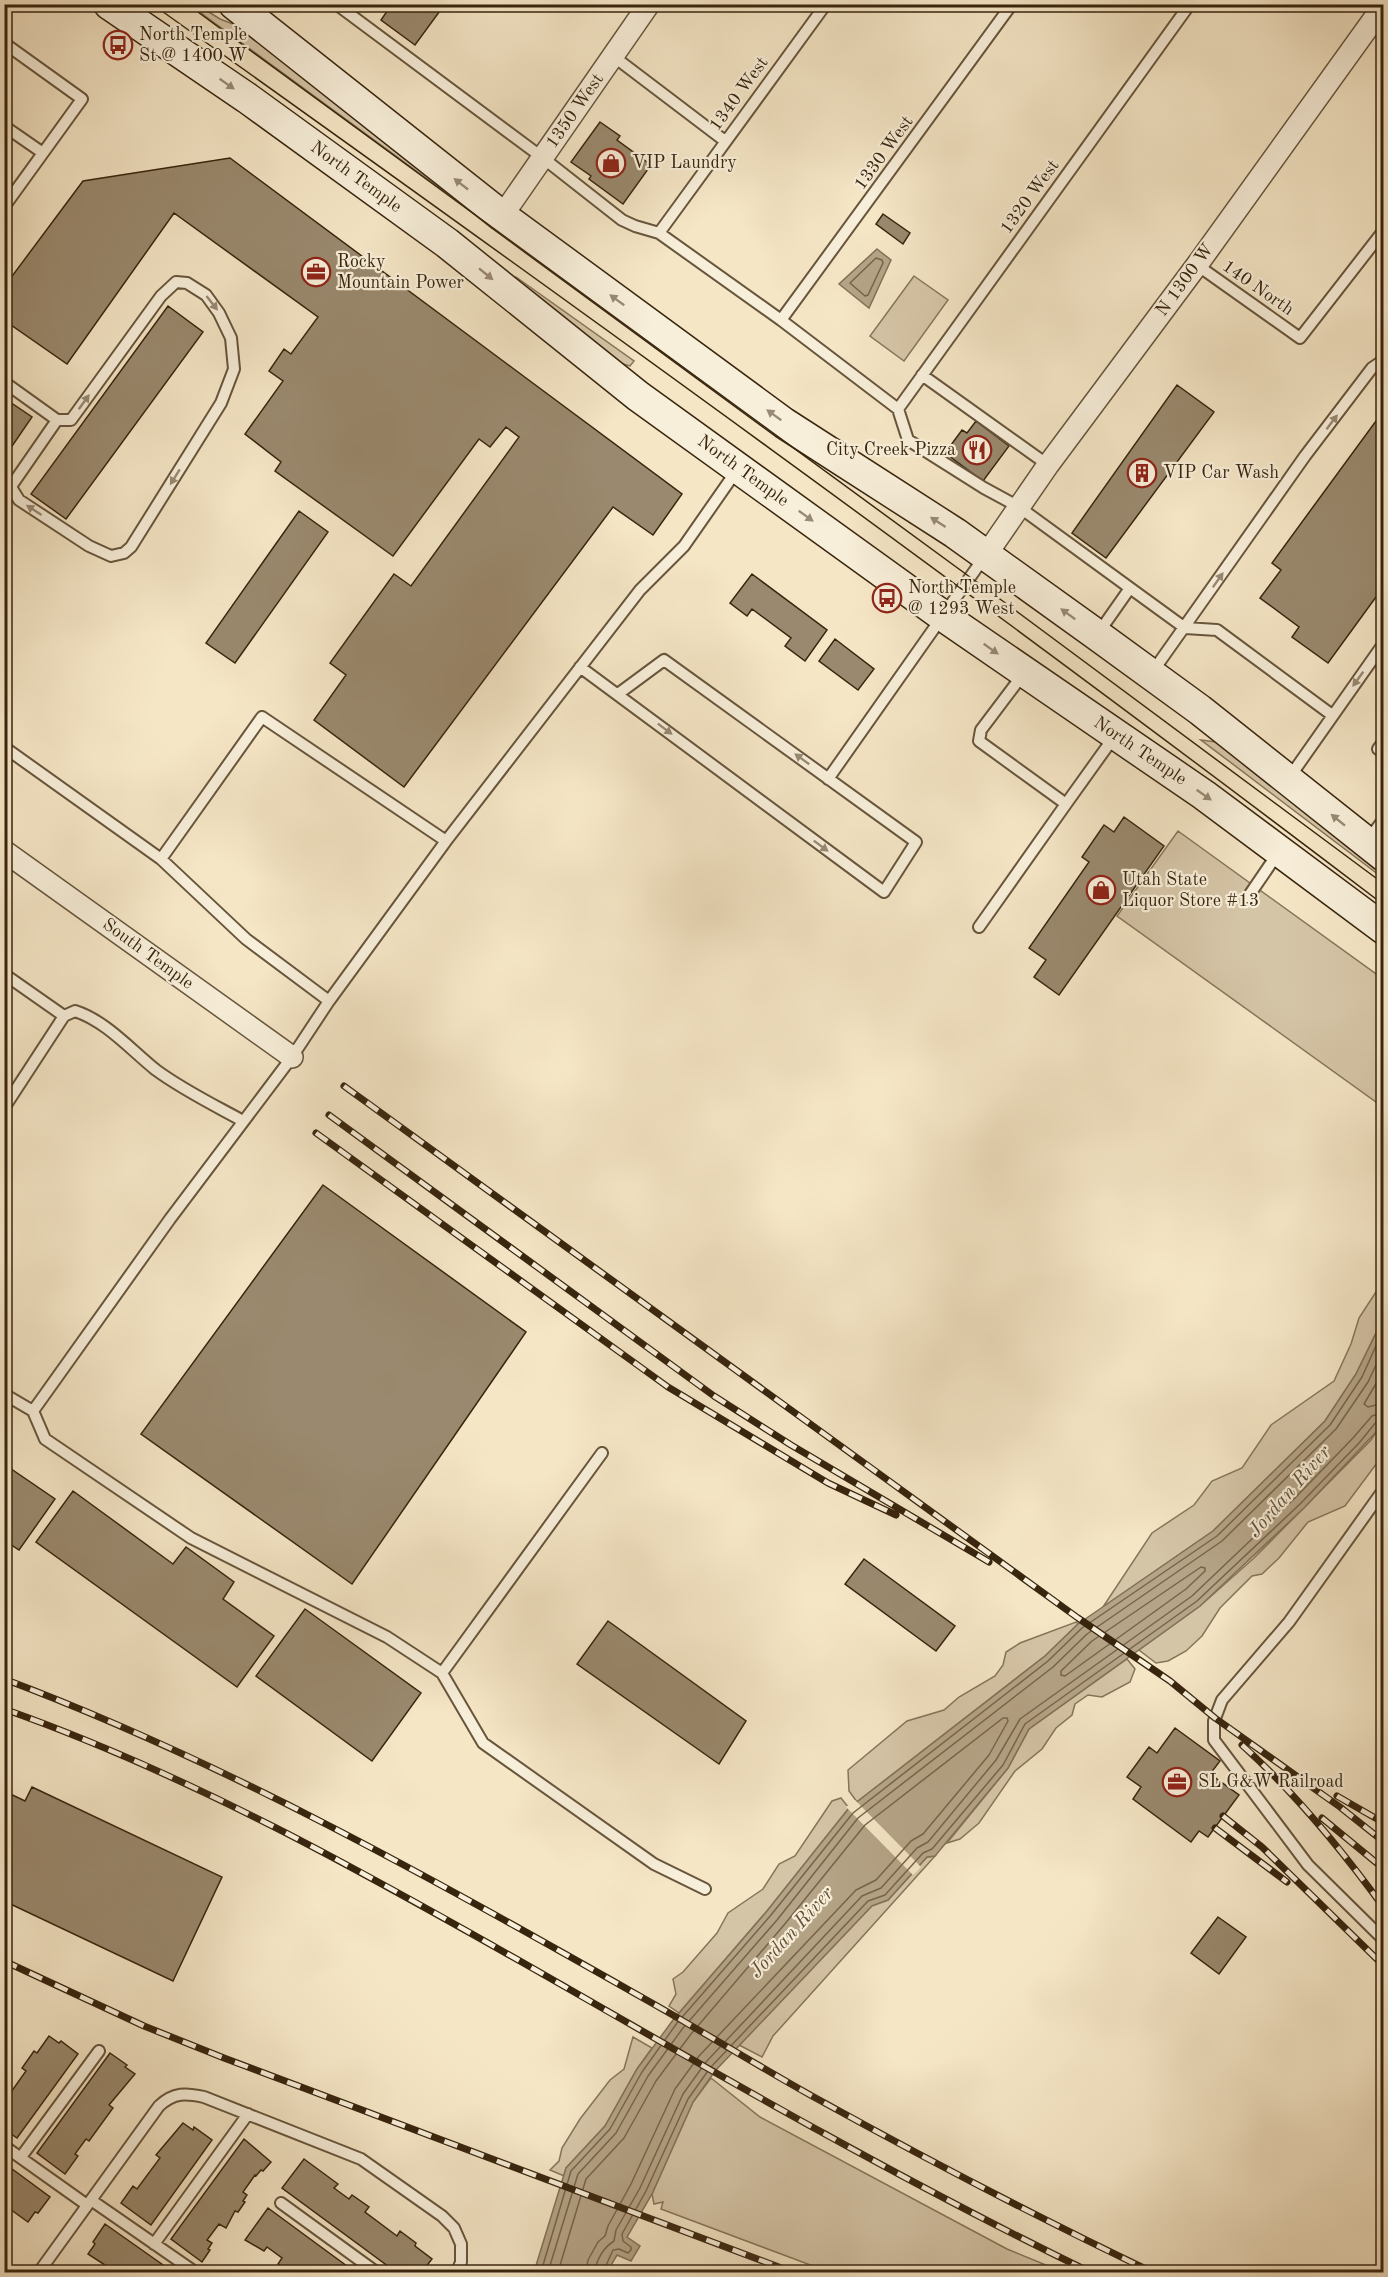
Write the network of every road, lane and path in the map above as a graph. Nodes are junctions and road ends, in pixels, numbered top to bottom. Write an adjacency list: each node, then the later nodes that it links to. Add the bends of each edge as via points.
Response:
1 (109, 4): 28 (main road, North Temple, one-way to 28, via 248,98 447,243 639,396)
2 (234, 4): 17 (main road, one-way to 2)
3 (336, 4): 9 (lane)
4 (649, 4): 11 (street, 1350 West)
5 (825, 4): 13 (lane, 1340 West)
6 (1012, 4): 21 (lane, 1330 West)
7 (1190, 4): 23 (lane, 1320 West)
8 (1383, 5): 20 (street, N 1300 W)
9 (350, 9): 15 (lane)
10 (4, 43): 14 (lane, via 82,99)
11 (613, 56): 13 (lane); 15 (street, 1350 West)
12 (4, 126): 14 (lane)
13 (726, 141): 19 (lane, 1340 West)
14 (43, 153): 16 (lane)
15 (543, 158): 17 (street, 1350 West); 19 (lane, via 622,220)
16 (5, 205)
17 (502, 216): 32 (main road, one-way to 17, via 784,423)
18 (1383, 230): 20 (lane, 140 North, via 1300,338)
19 (659, 233): 21 (lane)
20 (1197, 265): 27 (street, N 1300 W)
21 (781, 320): 25 (lane)
22 (1383, 360): 35 (lane, one-way to 22, via 1305,456)
23 (922, 375): 25 (lane, 1320 West); 27 (lane)
24 (4, 382): 26 (lane)
25 (898, 409): 31 (lane, via 908,440)
26 (57, 420): 30 (lane); 30 (lane, one-way to 30, via 71,420 161,296 176,282 187,283 206,295 231,338 231,380 221,403 131,547 111,556 89,546 19,500)
27 (1048, 465): 31 (street, N 1300 W)
28 (738, 467): 34 (main road, North Temple, one-way to 34); 38 (lane, via 684,546 640,590)
29 (4, 476): 30 (lane)
30 (12, 485)
31 (1019, 507): 32 (street, N 1300 W); 33 (lane)
32 (986, 555): 34 (lane); 36 (main road, one-way to 32)
33 (1130, 588): 35 (lane); 36 (lane)
34 (943, 616): 39 (main road, North Temple, one-way to 39); 47 (lane)
35 (1185, 628): 40 (lane); 42 (lane, via 1217,630)
36 (1097, 635): 40 (main road)
37 (1383, 643): 42 (lane, one-way to 42)
38 (580, 667): 41 (lane); 51 (lane)
39 (1024, 672): 43 (main road, North Temple); 49 (lane, via 981,730 979,741)
40 (1151, 674): 48 (main road)
41 (618, 694): 47 (lane, one-way to 41, via 664,660); 47 (lane, one-way to 47, via 884,892 916,842)
42 (1332, 715): 48 (lane)
43 (1116, 734): 49 (lane); 52 (main road, North Temple, one-way to 52)
44 (1383, 741): 46 (lane, via 1378,749)
45 (4, 747): 54 (lane)
46 (1383, 753)
47 (828, 778)
48 (1288, 780): 50 (main road, one-way to 48)
49 (1066, 804): 56 (lane)
50 (1378, 839)
51 (446, 841): 54 (lane, via 262,717); 59 (lane)
52 (1280, 850): 55 (lane); 57 (main road, North Temple)
53 (4, 851): 61 (street, South Temple)
54 (161, 859): 59 (lane, via 246,939)
55 (1248, 897)
56 (979, 927)
57 (1383, 929)
58 (4, 974): 60 (lane)
59 (329, 1001): 61 (lane)
60 (64, 1016): 62 (lane); 63 (lane, via 75,1011 85,1014 158,1071)
61 (292, 1057): 63 (lane)
62 (4, 1108)
63 (243, 1121): 65 (lane)
64 (4, 1394): 65 (lane)
65 (33, 1411): 68 (lane, via 45,1438 191,1538 387,1638)
66 (602, 1453): 68 (lane)
67 (1383, 1489): 70 (lane, via 1289,1622 1222,1700 1214,1721 1214,1740 1308,1865)
68 (442, 1673): 69 (lane, via 483,1743 654,1864)
69 (705, 1889)
70 (1383, 1940)
71 (99, 2051): 74 (lane)
72 (248, 2114): 75 (lane, via 204,2097 172,2095 159,2106); 77 (lane); 81 (lane, via 361,2159 442,2216 454,2228 461,2244)
73 (4, 2146): 74 (lane)
74 (21, 2157): 75 (lane)
75 (89, 2203): 77 (lane); 78 (lane)
76 (281, 2203): 80 (lane)
77 (154, 2244): 79 (lane)
78 (39, 2272)
79 (195, 2272)
80 (376, 2272)
81 (457, 2272)

